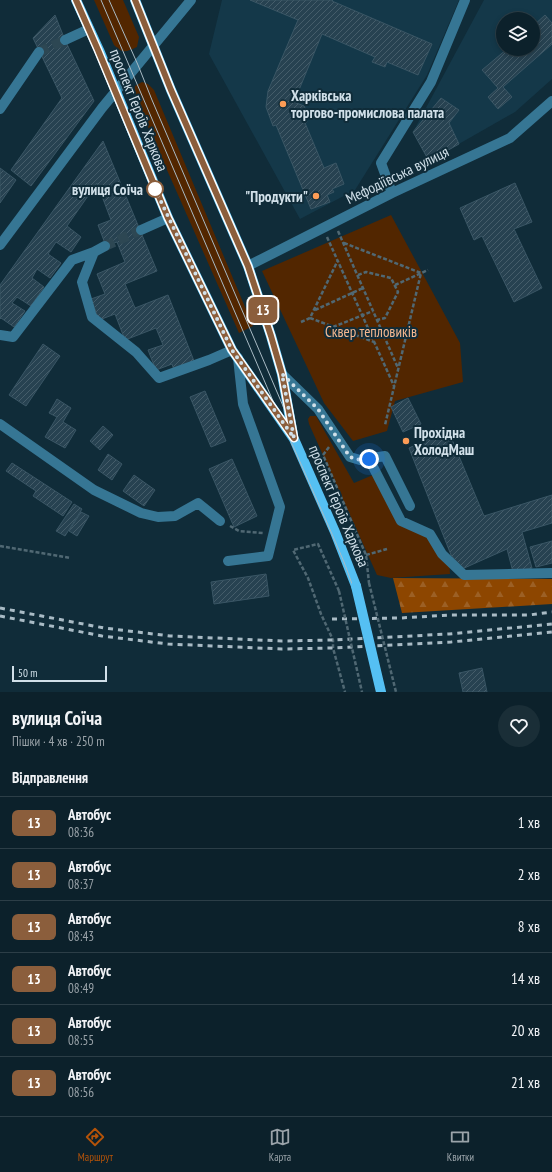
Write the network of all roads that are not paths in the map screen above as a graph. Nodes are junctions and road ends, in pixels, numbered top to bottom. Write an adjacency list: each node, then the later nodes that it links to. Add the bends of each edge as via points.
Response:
1 (76, 0): 5 (main road, проспект Героїв Харкова)
2 (135, 0): 7 (main road, проспект Героїв Харкова)
3 (191, 0): 7 (street)
4 (465, 0): 12 (street, via 431,82 381,163)
5 (89, 29): 6 (street); 9 (main road, проспект Героїв Харкова)
6 (65, 40)
7 (154, 46): 9 (street); 18 (main road, проспект Героїв Харкова)
8 (39, 52): 11 (street)
9 (115, 91): 13 (main road, проспект Героїв Харкова); 15 (street)
10 (552, 101): 12 (street, Мефодіївська вулиця, via 510,138)
11 (0, 109)
12 (392, 193): 18 (street, Мефодіївська вулиця)
13 (168, 218): 14 (street); 20 (main road, проспект Героїв Харкова)
14 (141, 230)
15 (0, 245)
16 (105, 246): 17 (street)
17 (94, 252): 19 (street, via 72,260 13,337); 20 (street, via 82,282 92,317 136,352 159,378 209,360)
18 (248, 266): 21 (main road, проспект Героїв Харкова)
19 (0, 335)
20 (235, 354): 23 (main road, проспект Героїв Харкова); 27 (street, via 243,404 280,507 268,556)
21 (282, 374): 23 (main road, проспект Героїв Харкова); 24 (street, via 318,409 350,457)
22 (0, 424): 26 (street, via 94,490 141,513 158,517 174,516 198,503)
23 (294, 438): 29 (main road, проспект Героїв Харкова, bridge, via 356,586)
24 (369, 459): 25 (street, via 385,456); 28 (street, via 401,521 430,534 442,554 464,575)
25 (410, 506)
26 (220, 521)
27 (228, 561)
28 (552, 573)
29 (380, 692)

